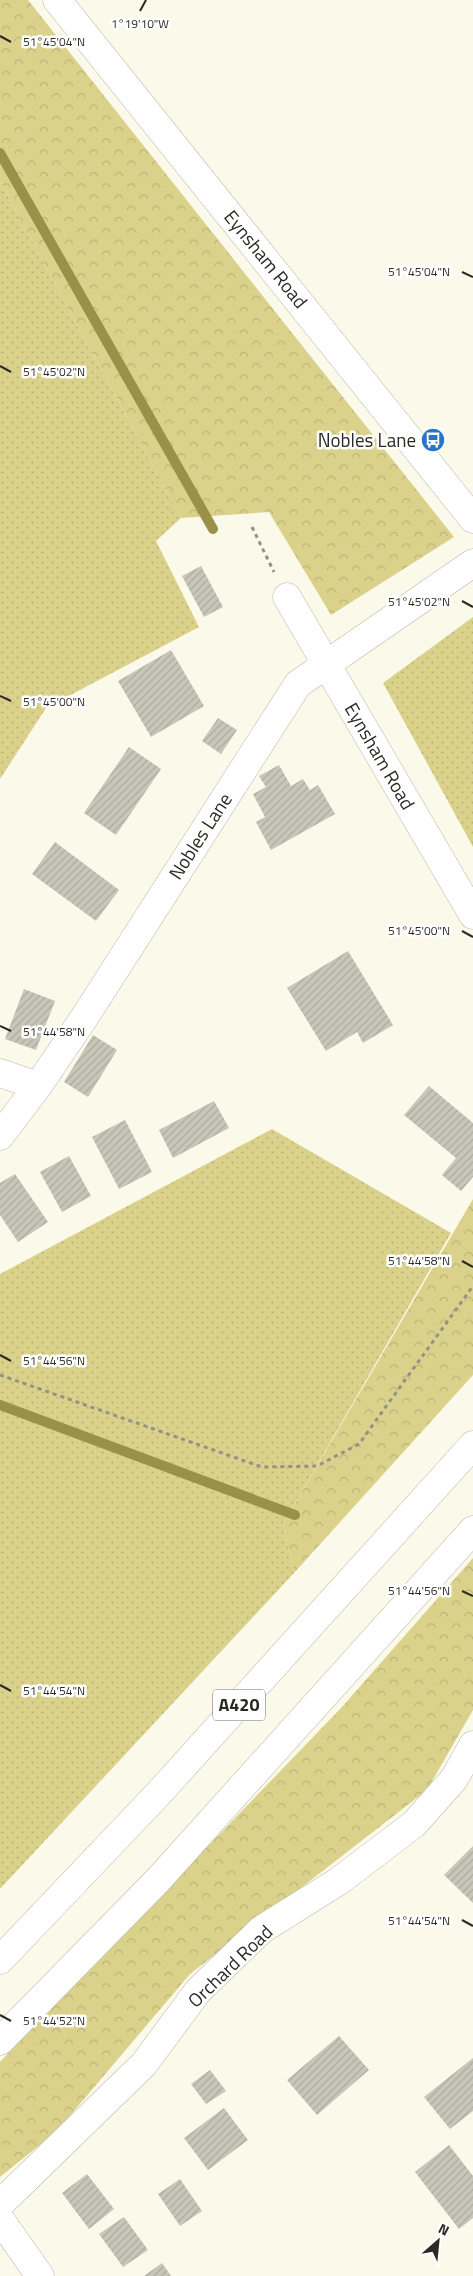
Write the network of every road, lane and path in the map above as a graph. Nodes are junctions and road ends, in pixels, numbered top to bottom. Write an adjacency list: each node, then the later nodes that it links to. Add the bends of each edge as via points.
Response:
1 (58, 0): 2 (main road, Eynsham Road)
2 (473, 519)
3 (252, 527): 5 (path)
4 (473, 563): 6 (main road, Nobles Lane)
5 (287, 597): 6 (main road, Eynsham Road)
6 (327, 665): 7 (main road, Eynsham Road); 9 (main road, Nobles Lane, via 298,684)
7 (473, 915)
8 (0, 1073): 9 (main road)
9 (38, 1086): 10 (main road, Nobles Lane)
10 (0, 1136)
11 (473, 1286): 12 (path, via 359,1444 317,1466 262,1467)
12 (0, 1375)
13 (473, 1445): 16 (main road, A420, via 166,1786)
14 (473, 1530): 17 (main road, A420, via 158,1880)
15 (473, 1745): 18 (main road, Orchard Road, via 454,1779 414,1824 340,1881 261,1930 198,1992 144,2064)
16 (0, 1960)
17 (0, 2041)
18 (0, 2204)
19 (0, 2219): 20 (main road)
20 (40, 2276)

